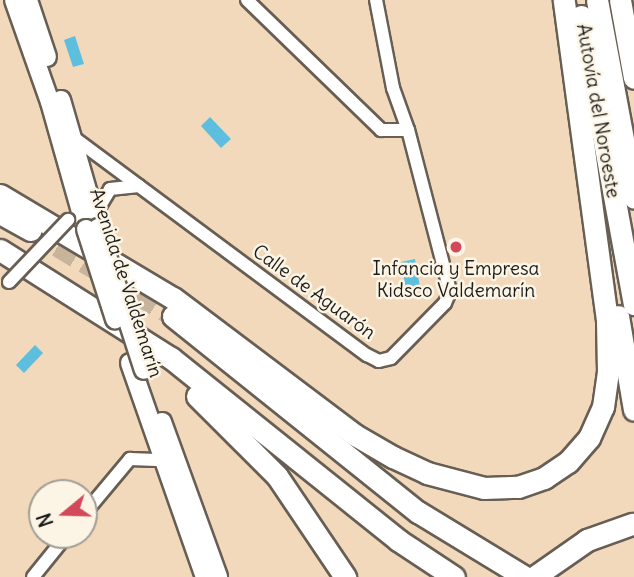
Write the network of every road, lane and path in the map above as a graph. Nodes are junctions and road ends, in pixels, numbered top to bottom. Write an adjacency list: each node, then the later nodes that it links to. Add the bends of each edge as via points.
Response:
1 (14, 0): 21 (street, Avenida de Valdemarín)
2 (28, 0): 13 (street, Avenida de Valdemarín)
3 (247, 0): 12 (street, via 381,130)
4 (376, 0): 12 (street, Calle de Aguarón, via 393,88)
5 (564, 0): 14 (highway)
6 (578, 0): 26 (highway, Autovía del Noroeste)
7 (597, 0): 19 (highway)
8 (620, 0): 11 (highway)
9 (631, 0): 10 (highway)
10 (634, 18)
11 (634, 78)
12 (408, 130): 17 (street, Calle de Aguarón, via 450,290 445,303 391,358 379,360)
13 (73, 137): 15 (street, Calle de Aguarón); 21 (street, Avenida de Valdemarín)
14 (588, 163): 18 (highway, via 607,320 603,407 589,439 568,462 544,478 518,487 484,488 456,482 383,452 244,355 173,298); 29 (highway)
15 (114, 168): 16 (street); 17 (street, Calle de Aguarón)
16 (115, 187): 17 (street); 21 (street)
17 (139, 187)
18 (0, 195)
19 (634, 198)
20 (0, 212): 22 (highway)
21 (86, 217): 25 (street, bridge); 28 (street, Avenida de Valdemarín, bridge)
22 (31, 230)
23 (0, 250): 24 (highway)
24 (56, 283): 37 (highway, via 171,372 254,450 310,519); 38 (highway, via 171,358 398,540)
25 (5, 286)
26 (634, 304)
27 (167, 312): 39 (highway, via 418,512)
28 (137, 367): 30 (street, Avenida de Valdemarín); 36 (street, Avenida de Valdemarín)
29 (634, 410)
30 (163, 460): 31 (street, via 130,459); 35 (street, Avenida de Valdemarín)
31 (98, 497)
32 (632, 524): 40 (highway, via 587,540)
33 (56, 549): 34 (street)
34 (33, 577)
35 (205, 577)
36 (218, 577)
37 (345, 577)
38 (454, 577)
39 (525, 577)
40 (534, 577)

